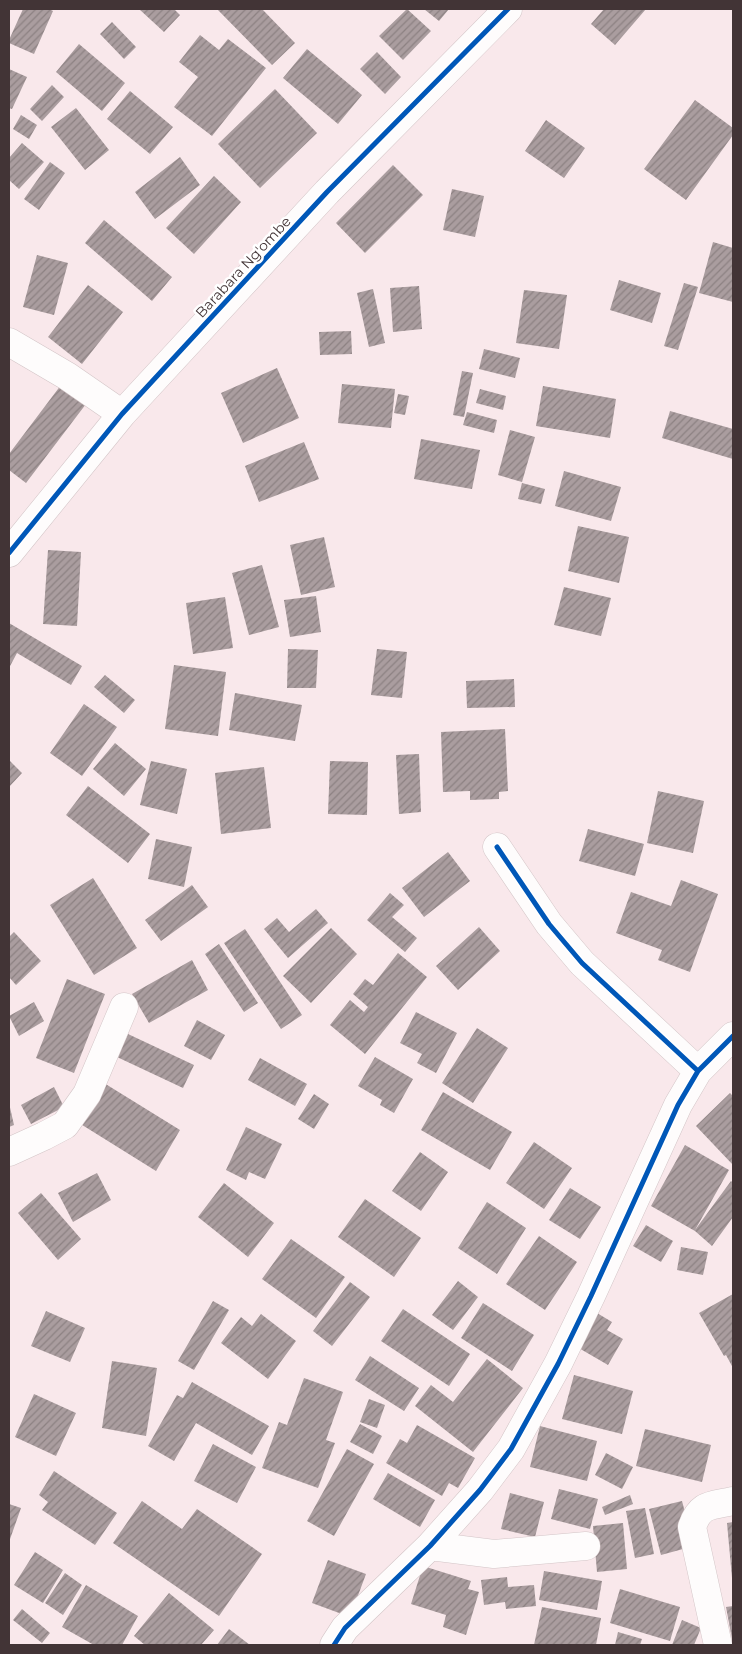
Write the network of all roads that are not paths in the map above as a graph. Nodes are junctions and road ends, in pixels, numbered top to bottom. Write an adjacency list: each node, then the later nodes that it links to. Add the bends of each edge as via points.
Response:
1 (508, 9): 3 (street, Barabara Ng'ombe, via 327,192)
2 (9, 342): 3 (street)
3 (122, 414): 4 (street, Barabara Ng'ombe)
4 (9, 553)
5 (497, 847): 8 (street, via 549,924 582,963)
6 (124, 1007): 9 (street, via 87,1094 65,1125)
7 (733, 1036): 8 (street)
8 (698, 1071): 11 (street, via 678,1105 591,1296 527,1421 511,1449 480,1490)
9 (9, 1152)
10 (733, 1501): 14 (street, via 702,1509 692,1527)
11 (430, 1546): 12 (street, via 494,1554); 13 (street, via 345,1628)
12 (586, 1546)
13 (334, 1645)
14 (718, 1645)

